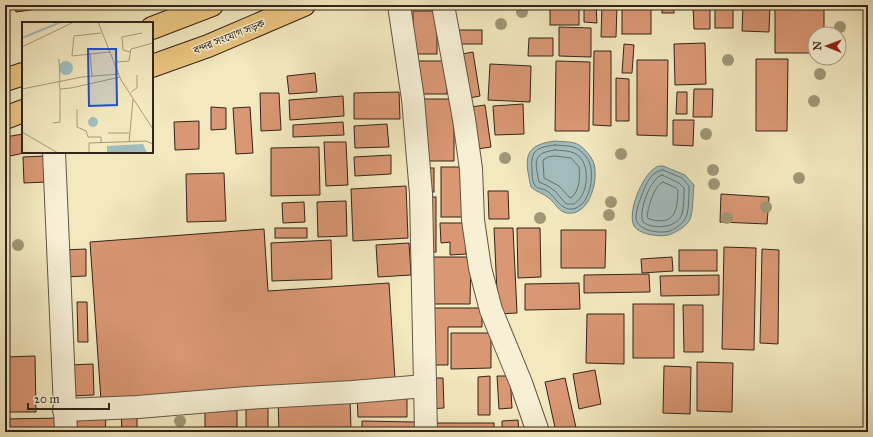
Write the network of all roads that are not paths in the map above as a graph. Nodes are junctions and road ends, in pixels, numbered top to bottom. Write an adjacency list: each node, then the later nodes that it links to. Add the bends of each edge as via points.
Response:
1 (304, 5): 6 (highway, বন্দর সংযোগ সড়ক, via 208,46)
2 (399, 5): 12 (street, via 413,99 421,194)
3 (443, 5): 16 (street, via 464,119 480,268 491,310)
4 (204, 7): 5 (highway)
5 (153, 28)
6 (153, 66)
7 (22, 74): 8 (highway)
8 (5, 80)
9 (22, 111): 10 (highway)
10 (5, 118)
11 (54, 153): 13 (street)
12 (425, 386): 13 (street); 15 (street)
13 (64, 410): 14 (street)
14 (66, 432)
15 (426, 432)
16 (538, 432)

